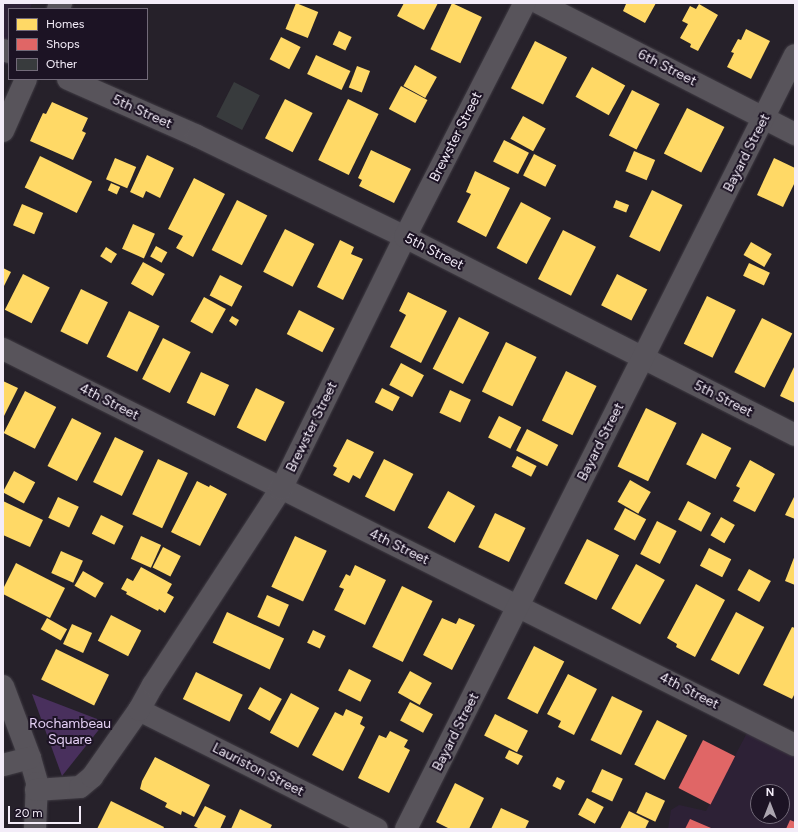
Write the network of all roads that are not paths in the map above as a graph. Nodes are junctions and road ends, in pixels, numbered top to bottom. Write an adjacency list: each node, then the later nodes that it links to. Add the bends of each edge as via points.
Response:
1 (525, 3): 9 (street, Brewster Street)
2 (539, 3): 6 (street, 6th Street)
3 (795, 55): 6 (street, Bayard Street)
4 (26, 80): 7 (street)
5 (70, 80): 9 (street, 5th Street, via 197,136)
6 (764, 118): 8 (street, 6th Street); 11 (street, Bayard Street)
7 (3, 131)
8 (795, 134)
9 (405, 237): 11 (street, 5th Street); 13 (street, Brewster Street)
10 (3, 349): 13 (street, 4th Street)
11 (643, 358): 12 (street, 5th Street); 14 (street, Bayard Street)
12 (795, 435)
13 (281, 489): 14 (street, 4th Street); 16 (street, Brewster Street)
14 (520, 606): 17 (street, 4th Street); 23 (street, Bayard Street)
15 (3, 686): 18 (street)
16 (139, 710): 20 (street, Brewster Street, via 92,777 80,788); 22 (street, Lauriston Street)
17 (795, 745)
18 (30, 758): 19 (street); 20 (street, via 37,783)
19 (3, 765)
20 (36, 790): 21 (street)
21 (35, 829)
22 (377, 829)
23 (406, 829)

